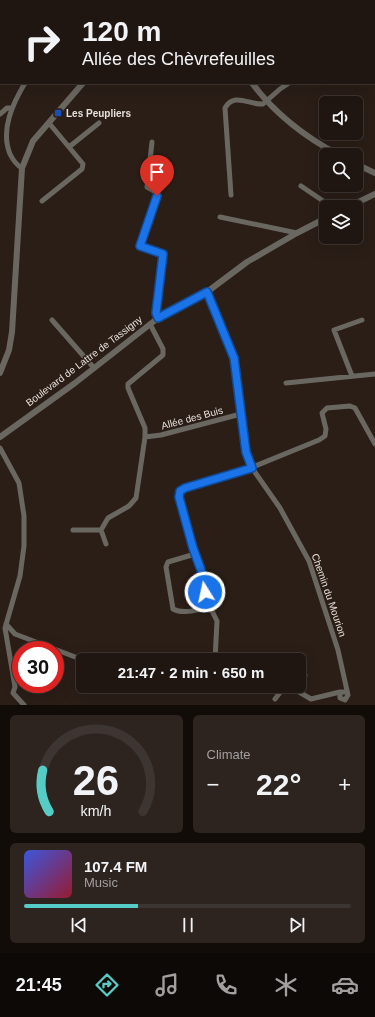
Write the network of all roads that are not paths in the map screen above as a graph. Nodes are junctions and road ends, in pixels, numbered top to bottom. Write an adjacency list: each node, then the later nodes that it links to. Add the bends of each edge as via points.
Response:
1 (24, 84): 6 (street)
2 (82, 84): 8 (street)
3 (253, 84): 5 (street)
4 (288, 84): 5 (street)
5 (267, 100): 12 (street, via 296,128); 18 (street, via 261,104 234,99 225,108)
6 (11, 108): 7 (street); 14 (street, via 6,129 6,144 14,162)
7 (0, 114)
8 (49, 123): 11 (street); 14 (street, via 33,141)
9 (99, 123): 11 (street)
10 (152, 142): 26 (street, via 147,188 154,191 157,196 140,246 163,254 156,313)
11 (69, 147): 21 (street, via 83,164 82,169)
12 (328, 148)
13 (363, 167): 15 (street)
14 (22, 168): 31 (street, via 13,324 10,346)
15 (375, 173)
16 (301, 186): 19 (street)
17 (375, 194): 20 (street)
18 (231, 195)
19 (322, 200)
20 (363, 200)
21 (42, 201)
22 (220, 217): 24 (street)
23 (319, 221): 24 (street, Boulevard de Lattre de Tassigny)
24 (297, 232): 25 (street, Boulevard de Lattre de Tassigny, via 247,262)
25 (207, 292): 26 (street, Boulevard de Lattre de Tassigny); 35 (street, Chemin du Mourion, via 234,358)
26 (158, 318): 29 (street, Boulevard de Lattre de Tassigny)
27 (52, 320): 30 (street)
28 (362, 320): 33 (street, via 334,330)
29 (150, 324): 30 (street, Boulevard de Lattre de Tassigny); 37 (street, via 163,349 163,355 128,384)
30 (94, 368): 36 (street, Boulevard de Lattre de Tassigny)
31 (0, 373)
32 (375, 374): 33 (street)
33 (352, 376): 34 (street)
34 (286, 383)
35 (241, 412): 37 (street, Allée des Buis); 40 (street, Chemin du Mourion, via 246,452)
36 (0, 437)
37 (146, 437): 42 (street, via 136,498 129,506 108,518)
38 (375, 444): 40 (street, via 355,408 327,408 322,413 325,436)
39 (0, 448): 46 (street, via 19,483 24,516 20,576)
40 (252, 468): 44 (street, via 180,491 179,497); 51 (street, Chemin du Mourion, via 280,508 309,561 338,650 345,685)
41 (73, 530): 42 (street)
42 (101, 530): 43 (street)
43 (106, 544)
44 (195, 554): 45 (street, via 201,570 206,601); 45 (street, via 168,562 166,567 174,609 178,612 201,609)
45 (209, 604): 47 (street, via 217,621)
46 (6, 624): 48 (street, via 15,634); 53 (street, via 4,633 15,687 13,693)
47 (215, 653)
48 (76, 657)
49 (280, 693): 52 (street)
50 (300, 693): 51 (street, via 311,700)
51 (344, 696)
52 (275, 699)
53 (24, 705)

